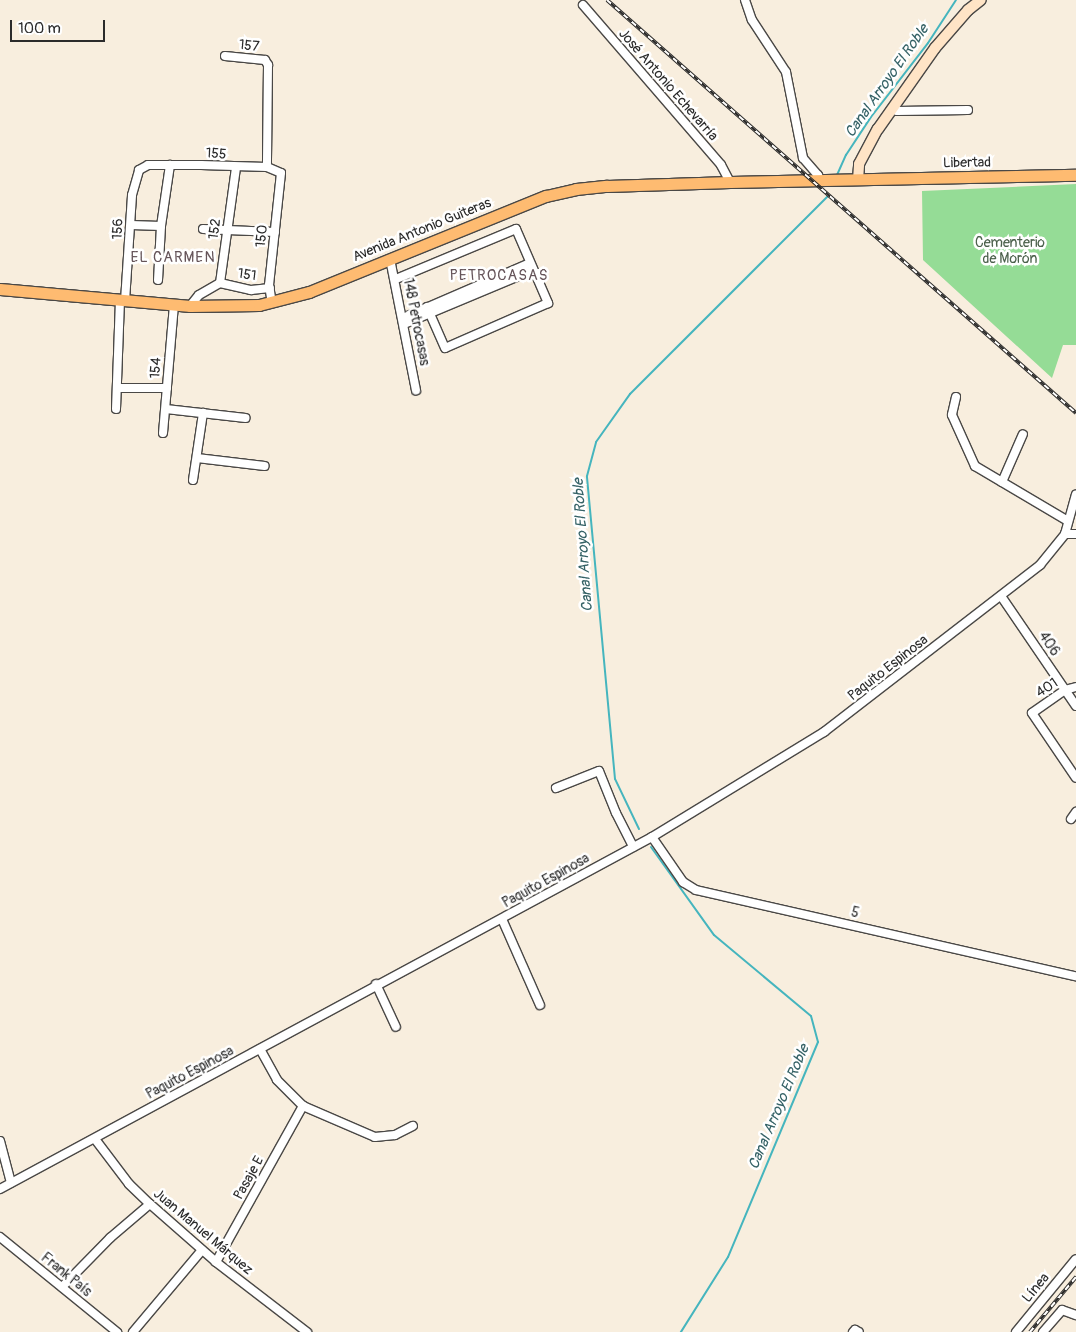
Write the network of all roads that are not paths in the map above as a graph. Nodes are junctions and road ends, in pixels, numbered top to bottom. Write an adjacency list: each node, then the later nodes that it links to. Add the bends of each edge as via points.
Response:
1 (745, 0): 14 (street, via 752,20 786,72 803,158)
2 (980, 0): 5 (street, via 935,48)
3 (583, 5): 15 (street, José Antonio Echevarría, via 720,165)
4 (225, 56): 10 (street, 157, via 265,60 268,65)
5 (892, 109): 6 (street); 13 (street, via 868,145 859,164)
6 (968, 110)
7 (148, 165): 8 (street, 155); 16 (street, 156, via 135,177)
8 (170, 165): 9 (street, 155); 17 (street)
9 (236, 168): 10 (street, 155); 19 (street, 152)
10 (267, 168): 11 (street, 155)
11 (281, 172): 20 (street, 150)
12 (1076, 175): 13 (main road, Libertad)
13 (858, 180): 14 (main road, Avenida Antonio Guiteras)
14 (820, 181): 15 (main road, Avenida Antonio Guiteras)
15 (730, 182): 21 (main road, Avenida Antonio Guiteras, via 607,186 546,196)
16 (132, 225): 17 (street); 28 (street, 156)
17 (161, 226): 24 (street)
18 (203, 229): 19 (street)
19 (227, 229): 20 (street); 25 (street, 152)
20 (275, 232): 26 (street, 150)
21 (390, 259): 23 (street, 148 Petrocasas); 29 (main road, Avenida Antonio Guiteras, via 309,292)
22 (532, 266): 23 (street, via 516,229); 32 (street); 32 (street, via 548,303 445,348)
23 (396, 279): 33 (street, 148 Petrocasas)
24 (158, 280)
25 (220, 283): 26 (street, 151, via 251,290); 31 (street, via 198,295)
26 (270, 288): 29 (street, 150)
27 (0, 289): 28 (main road, Avenida Antonio Guiteras)
28 (122, 300): 30 (main road, Avenida Antonio Guiteras); 34 (street, 156)
29 (272, 303): 31 (main road, Avenida Antonio Guiteras)
30 (174, 305): 31 (main road, Avenida Antonio Guiteras); 35 (street, 154)
31 (190, 306)
32 (429, 310): 33 (street)
33 (403, 321): 36 (street, 148 Petrocasas)
34 (117, 388): 35 (street); 38 (street, 156)
35 (167, 388): 39 (street, 154)
36 (416, 390)
37 (956, 397): 47 (street, via 952,415 975,466)
38 (116, 409)
39 (166, 409): 40 (street); 42 (street, 154)
40 (203, 413): 41 (street); 44 (street)
41 (245, 418)
42 (164, 433)
43 (1023, 434): 47 (street)
44 (197, 458): 45 (street); 46 (street)
45 (265, 466)
46 (193, 480)
47 (1002, 482): 49 (street)
48 (1076, 494): 49 (street)
49 (1068, 521): 50 (street)
50 (1064, 534): 51 (street); 52 (street, Paquito Espinosa, via 1040,565)
51 (1076, 534)
52 (1001, 596): 54 (street, 406); 58 (street, Paquito Espinosa, via 824,732)
53 (1076, 687): 54 (street, 401)
54 (1065, 690): 55 (street, 406); 56 (street, 401, via 1032,713)
55 (1076, 706)
56 (1076, 778)
57 (556, 788): 59 (street, via 599,772)
58 (652, 837): 59 (street, Paquito Espinosa); 61 (street, 5, via 683,882 696,890)
59 (633, 847): 60 (street, Paquito Espinosa)
60 (502, 919): 62 (street, Paquito Espinosa); 63 (street)
61 (1076, 976)
62 (376, 984): 64 (street); 65 (street, Paquito Espinosa)
63 (540, 1005)
64 (396, 1027)
65 (260, 1049): 66 (street, via 277,1080); 68 (street, Paquito Espinosa)
66 (303, 1106): 67 (street, via 375,1137 395,1136); 76 (street, Pasaje E)
67 (413, 1126)
68 (95, 1139): 70 (street, Paquito Espinosa); 72 (street, Juan Manuel Márquez, via 129,1184)
69 (0, 1141): 70 (street)
70 (11, 1183): 71 (street, Paquito Espinosa)
71 (0, 1190)
72 (150, 1204): 74 (street, Juan Manuel Márquez); 77 (street, via 110,1238)
73 (0, 1238): 77 (street, Frank País)
74 (202, 1250): 76 (street, Juan Manuel Márquez); 80 (street)
75 (1076, 1259): 82 (street, Línea)
76 (216, 1262): 81 (street, Juan Manuel Márquez)
77 (62, 1287): 79 (street, Frank País)
78 (1076, 1315): 83 (street, via 1062,1310)
79 (117, 1332)
80 (133, 1332)
81 (306, 1332)
82 (1016, 1332)
83 (1043, 1332)

